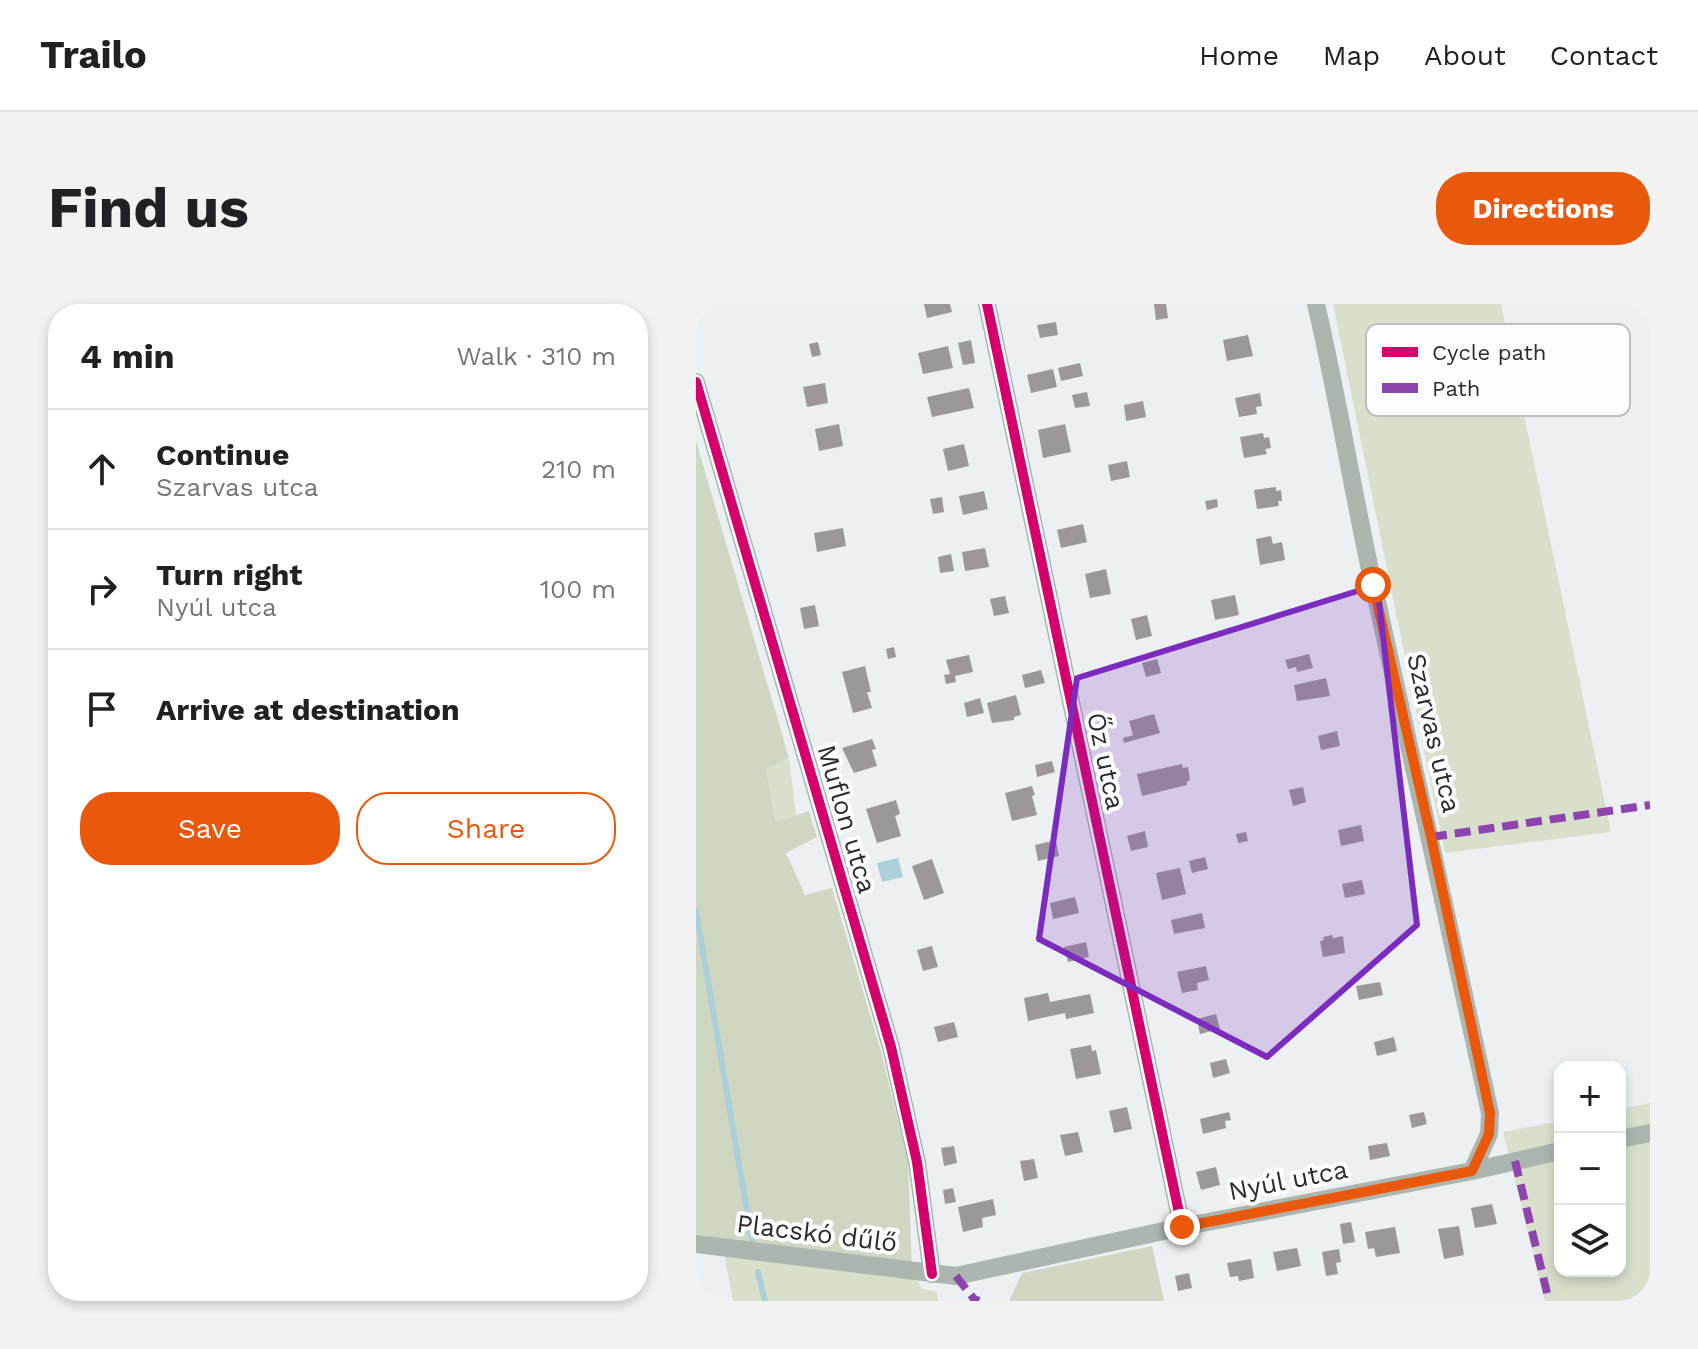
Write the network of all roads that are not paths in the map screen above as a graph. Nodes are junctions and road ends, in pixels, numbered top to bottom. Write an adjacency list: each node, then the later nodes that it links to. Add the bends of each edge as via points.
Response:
1 (987, 304): 8 (street, Őz utca)
2 (1316, 304): 7 (street, Szarvas utca, via 1490,1113 1489,1134)
3 (696, 382): 10 (street, Muflon utca, via 891,1047 917,1162)
4 (1650, 1133): 5 (street)
5 (1626, 1138)
6 (1554, 1152): 7 (street, Nyúl utca)
7 (1472, 1171): 8 (street, Nyúl utca)
8 (1182, 1227): 10 (street, Nyúl utca, via 956,1276)
9 (696, 1244): 10 (street, Placskó dűlő)
10 (932, 1274)

